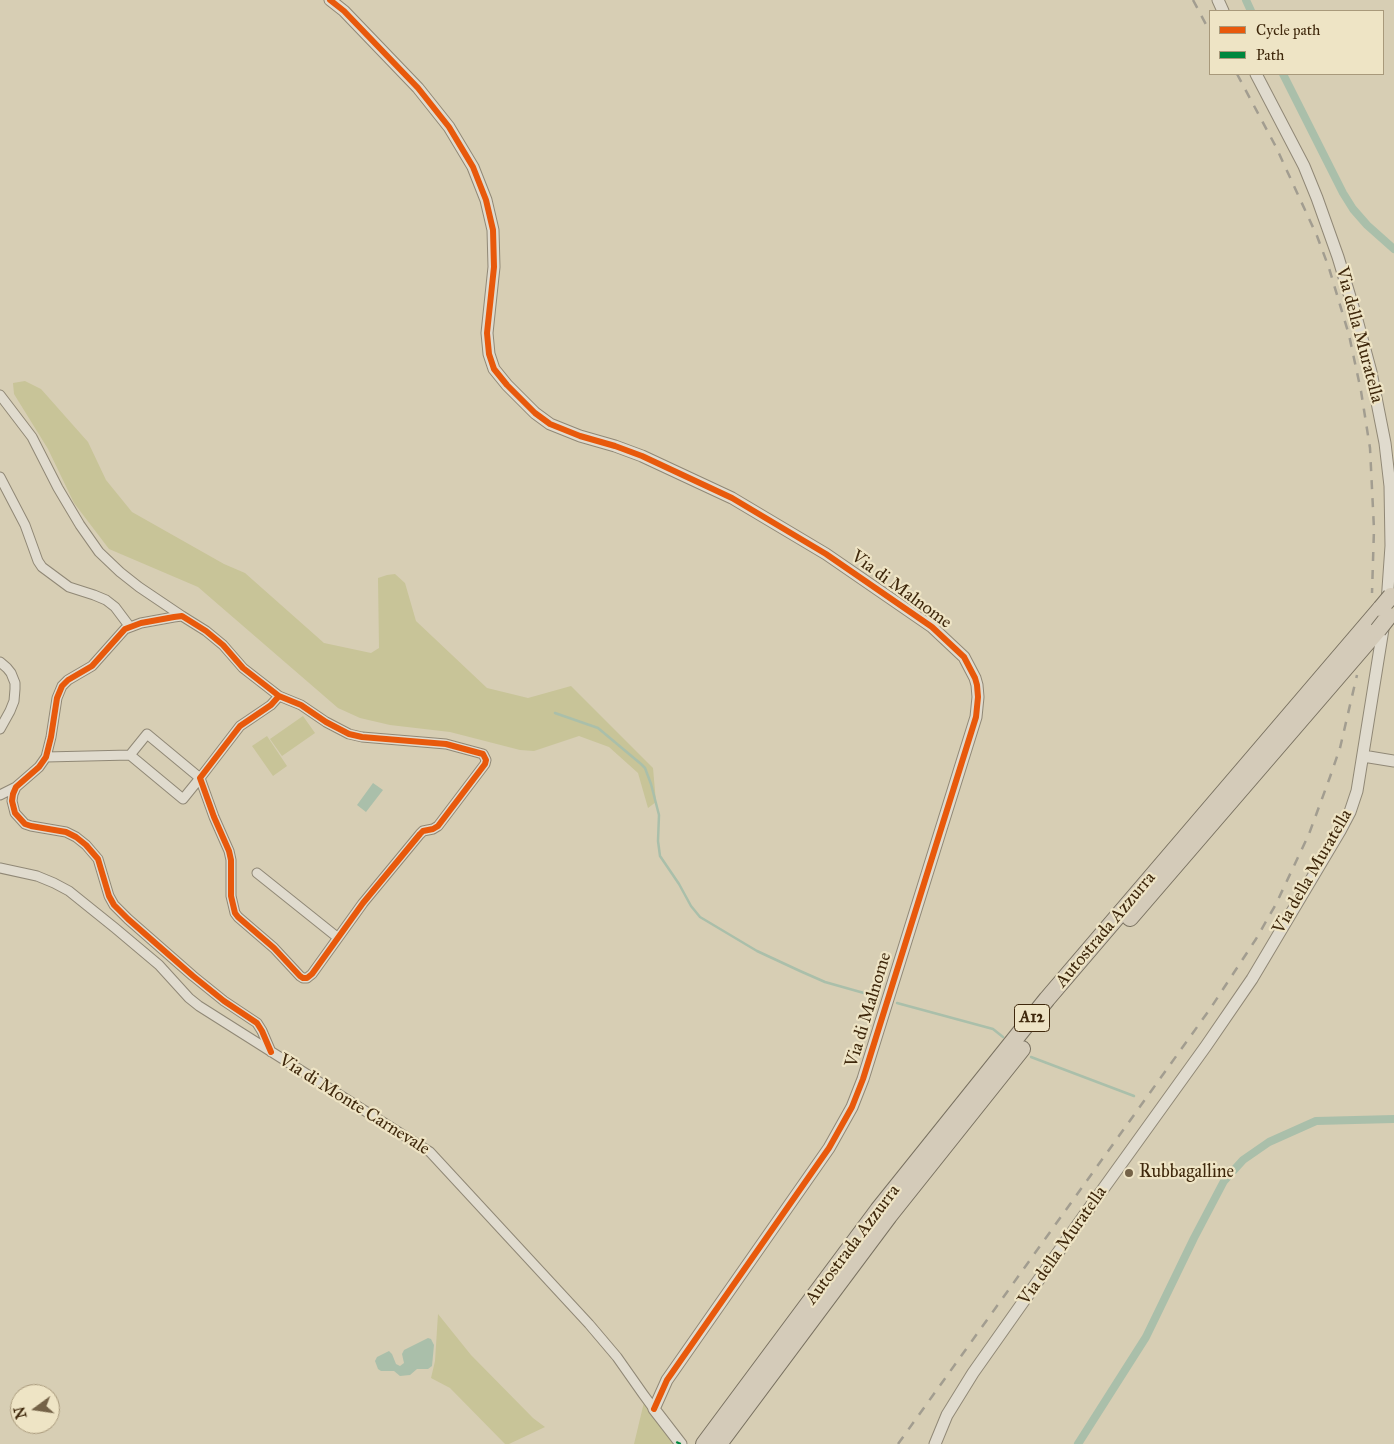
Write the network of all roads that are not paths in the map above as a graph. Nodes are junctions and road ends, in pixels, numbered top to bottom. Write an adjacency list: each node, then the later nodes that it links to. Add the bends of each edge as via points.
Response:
1 (330, 0): 22 (street, Via di Malnome, via 418,88 449,126 473,167 493,230 494,267 488,346 494,369 506,385 550,424 642,456 732,498 826,554 932,627 964,658 977,685 976,717 852,1107 829,1148 667,1380)
2 (1257, 75): 12 (street, Via della Muratella, via 1304,166 1324,216 1357,320 1385,443 1392,515 1390,578)
3 (0, 395): 6 (street, via 32,437 62,495 99,552 126,577)
4 (0, 477): 7 (street, via 25,524 42,567 69,587 109,602)
5 (1390, 605): 24 (highway, Autostrada Azzurra / A12, via 1041,1006 878,1210); 25 (highway, Autostrada Azzurra / A12, bridge, via 1378,630 1057,1004 890,1216)
6 (182, 616): 7 (street); 9 (street, via 206,631 243,668)
7 (130, 627): 13 (street, via 92,666 62,686)
8 (0, 662): 10 (street, via 11,673 15,689 14,701)
9 (279, 696): 15 (street, via 240,726); 20 (street, via 362,738 451,745 482,753 486,758 485,764 438,826 420,834)
10 (0, 729)
11 (130, 755): 13 (street); 15 (street, via 183,798); 15 (street, via 147,734)
12 (1363, 756): 14 (street); 26 (street, Via della Muratella, via 1350,812 1252,979 973,1373 947,1415)
13 (46, 757): 16 (street)
14 (1394, 761)
15 (200, 778): 20 (street, via 229,851 231,899 237,916 303,978 312,974)
16 (16, 787): 17 (street); 21 (street, via 12,803 20,820 31,826 70,834 86,845 98,859 114,905 217,995 257,1023)
17 (0, 795)
18 (0, 868): 21 (street, Via di Monte Carnevale, via 37,876 69,891 159,965 194,1002)
19 (257, 873): 20 (street)
20 (337, 937)
21 (271, 1052): 22 (street, Via di Monte Carnevale, via 434,1156 589,1324)
22 (654, 1409): 23 (street)
23 (681, 1444)
24 (704, 1444)
25 (719, 1444)
26 (935, 1444)

